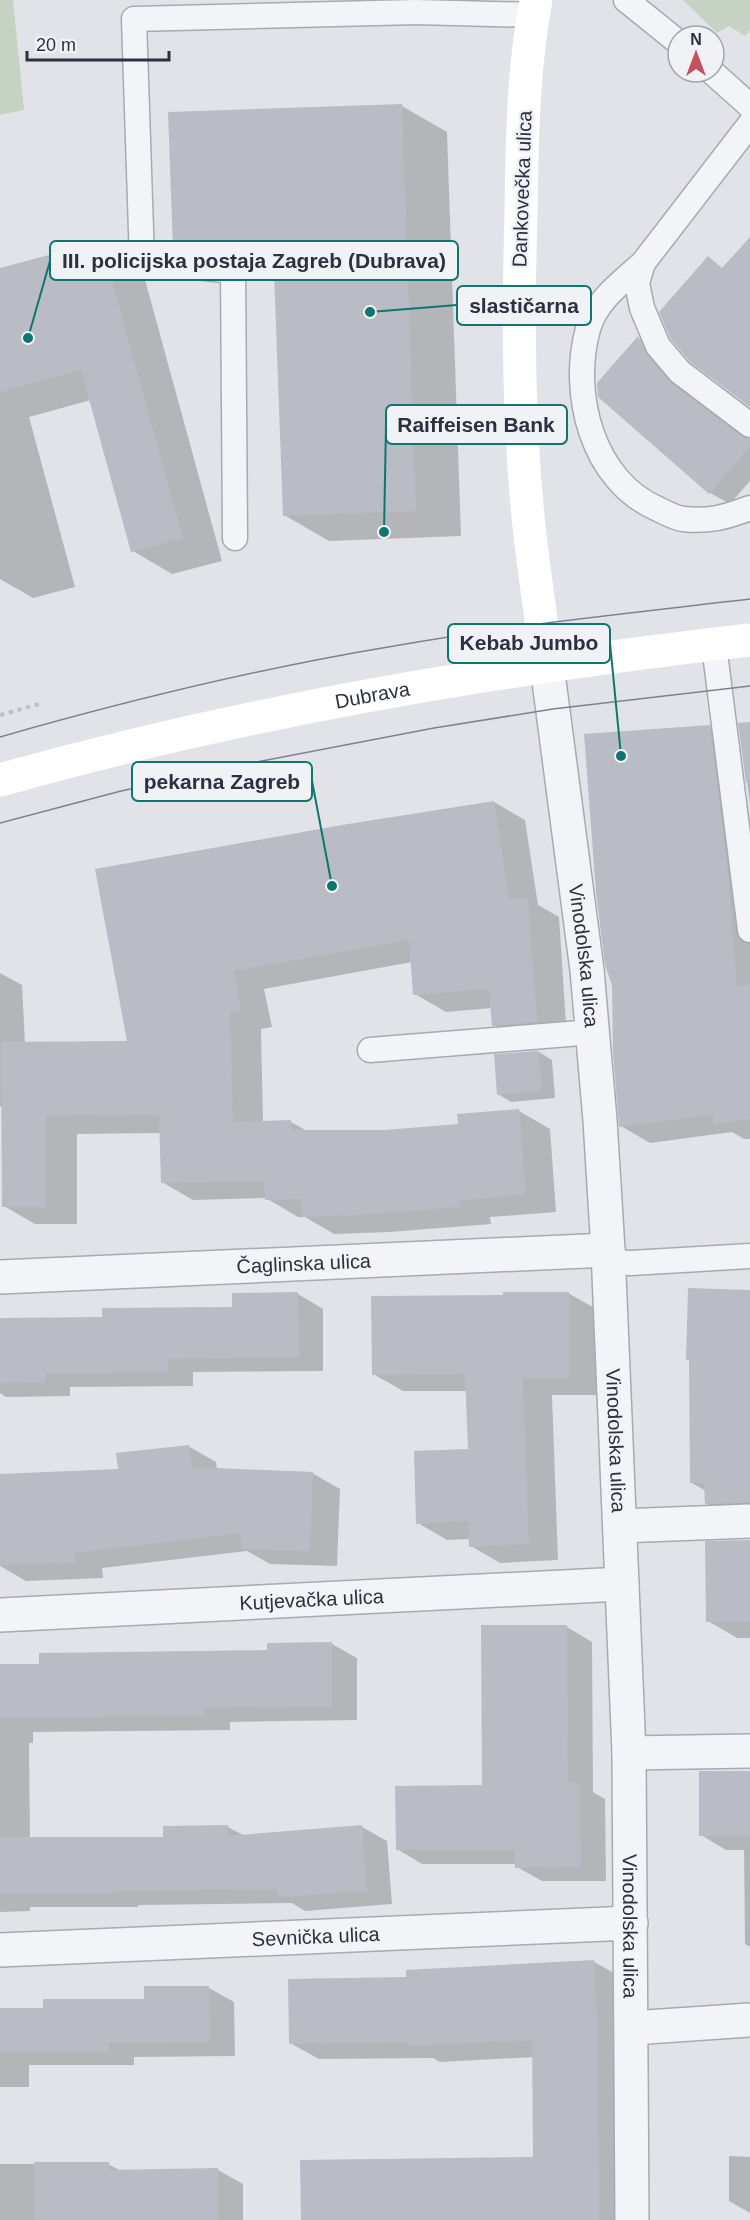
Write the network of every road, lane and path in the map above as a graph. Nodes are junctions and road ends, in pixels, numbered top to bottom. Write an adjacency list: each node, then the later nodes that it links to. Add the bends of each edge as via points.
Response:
1 (626, 0): 4 (lane)
2 (535, 7): 3 (lane, via 416,12); 14 (main road, Dankovečka ulica, via 522,140 519,311 530,535)
3 (231, 8): 11 (lane, via 134,19 142,261 233,271)
4 (666, 32)
5 (725, 84): 6 (lane)
6 (750, 106)
7 (750, 124): 8 (lane)
8 (643, 263): 9 (lane, via 637,283 642,308 658,346 680,372); 10 (lane, via 603,299 588,327 584,401 595,444 616,477 644,503 681,519 719,519)
9 (750, 425)
10 (750, 508)
11 (235, 538)
12 (750, 640): 13 (main road, Dubrava)
13 (714, 645): 14 (main road, Dubrava); 18 (lane)
14 (547, 666): 17 (main road, Dubrava, via 249,718); 19 (street, Vinodolska ulica)
15 (39, 704): 16 (path)
16 (0, 715)
17 (0, 780)
18 (750, 930)
19 (593, 1032): 20 (lane); 21 (street, Vinodolska ulica)
20 (370, 1050)
21 (608, 1256): 22 (lane, via 631,1263); 23 (street, Čaglinska ulica); 25 (street, Vinodolska ulica)
22 (750, 1256)
23 (0, 1277)
24 (750, 1521): 25 (street)
25 (620, 1526): 26 (street, Vinodolska ulica)
26 (622, 1584): 27 (street, Kutjevačka ulica); 29 (street, Vinodolska ulica)
27 (0, 1614)
28 (750, 1751): 29 (street)
29 (629, 1753): 30 (street, Vinodolska ulica)
30 (631, 1923): 31 (street, Sevnička ulica); 33 (street, Vinodolska ulica)
31 (0, 1950)
32 (750, 2020): 33 (street)
33 (632, 2028): 34 (street, Vinodolska ulica)
34 (632, 2220)

